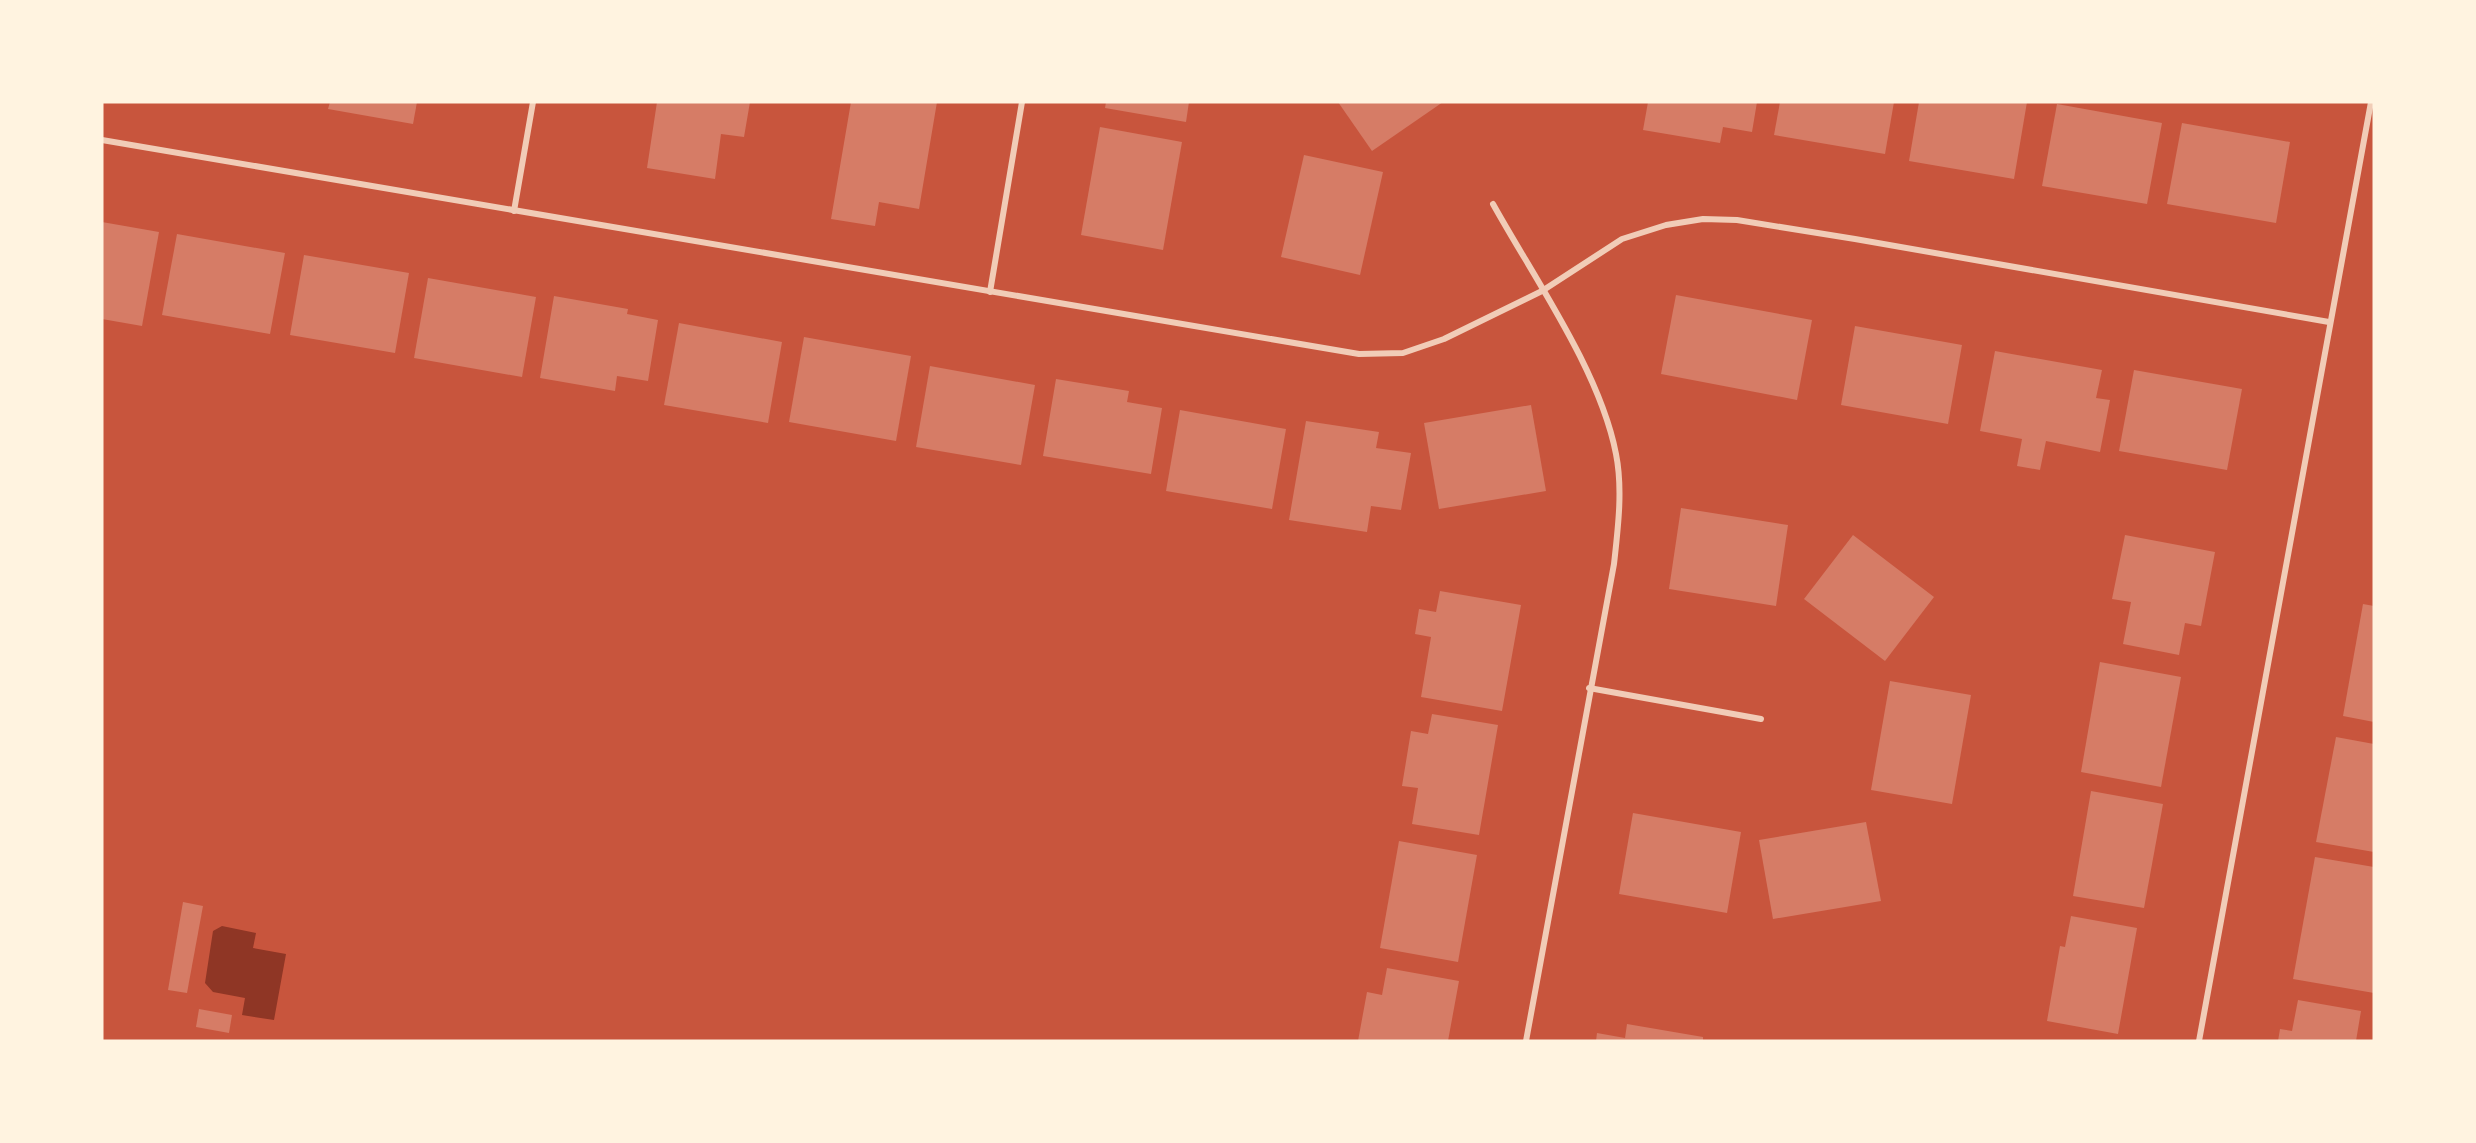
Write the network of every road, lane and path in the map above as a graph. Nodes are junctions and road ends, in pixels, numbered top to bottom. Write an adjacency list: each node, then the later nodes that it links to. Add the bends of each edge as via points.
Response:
1 (533, 102): 6 (street)
2 (1022, 102): 8 (street)
3 (2372, 102): 9 (street)
4 (102, 140): 6 (street)
5 (1493, 204): 7 (street)
6 (514, 211): 8 (street)
7 (1542, 291): 8 (street, via 1434,343 1403,353 1359,354); 9 (street, via 1622,239 1702,219 1737,220); 10 (street, via 1588,371 1616,455 1619,515 1614,564)
8 (990, 292)
9 (2329, 322): 13 (street)
10 (1589, 688): 11 (street); 12 (street)
11 (1761, 719)
12 (1526, 1041)
13 (2199, 1041)

